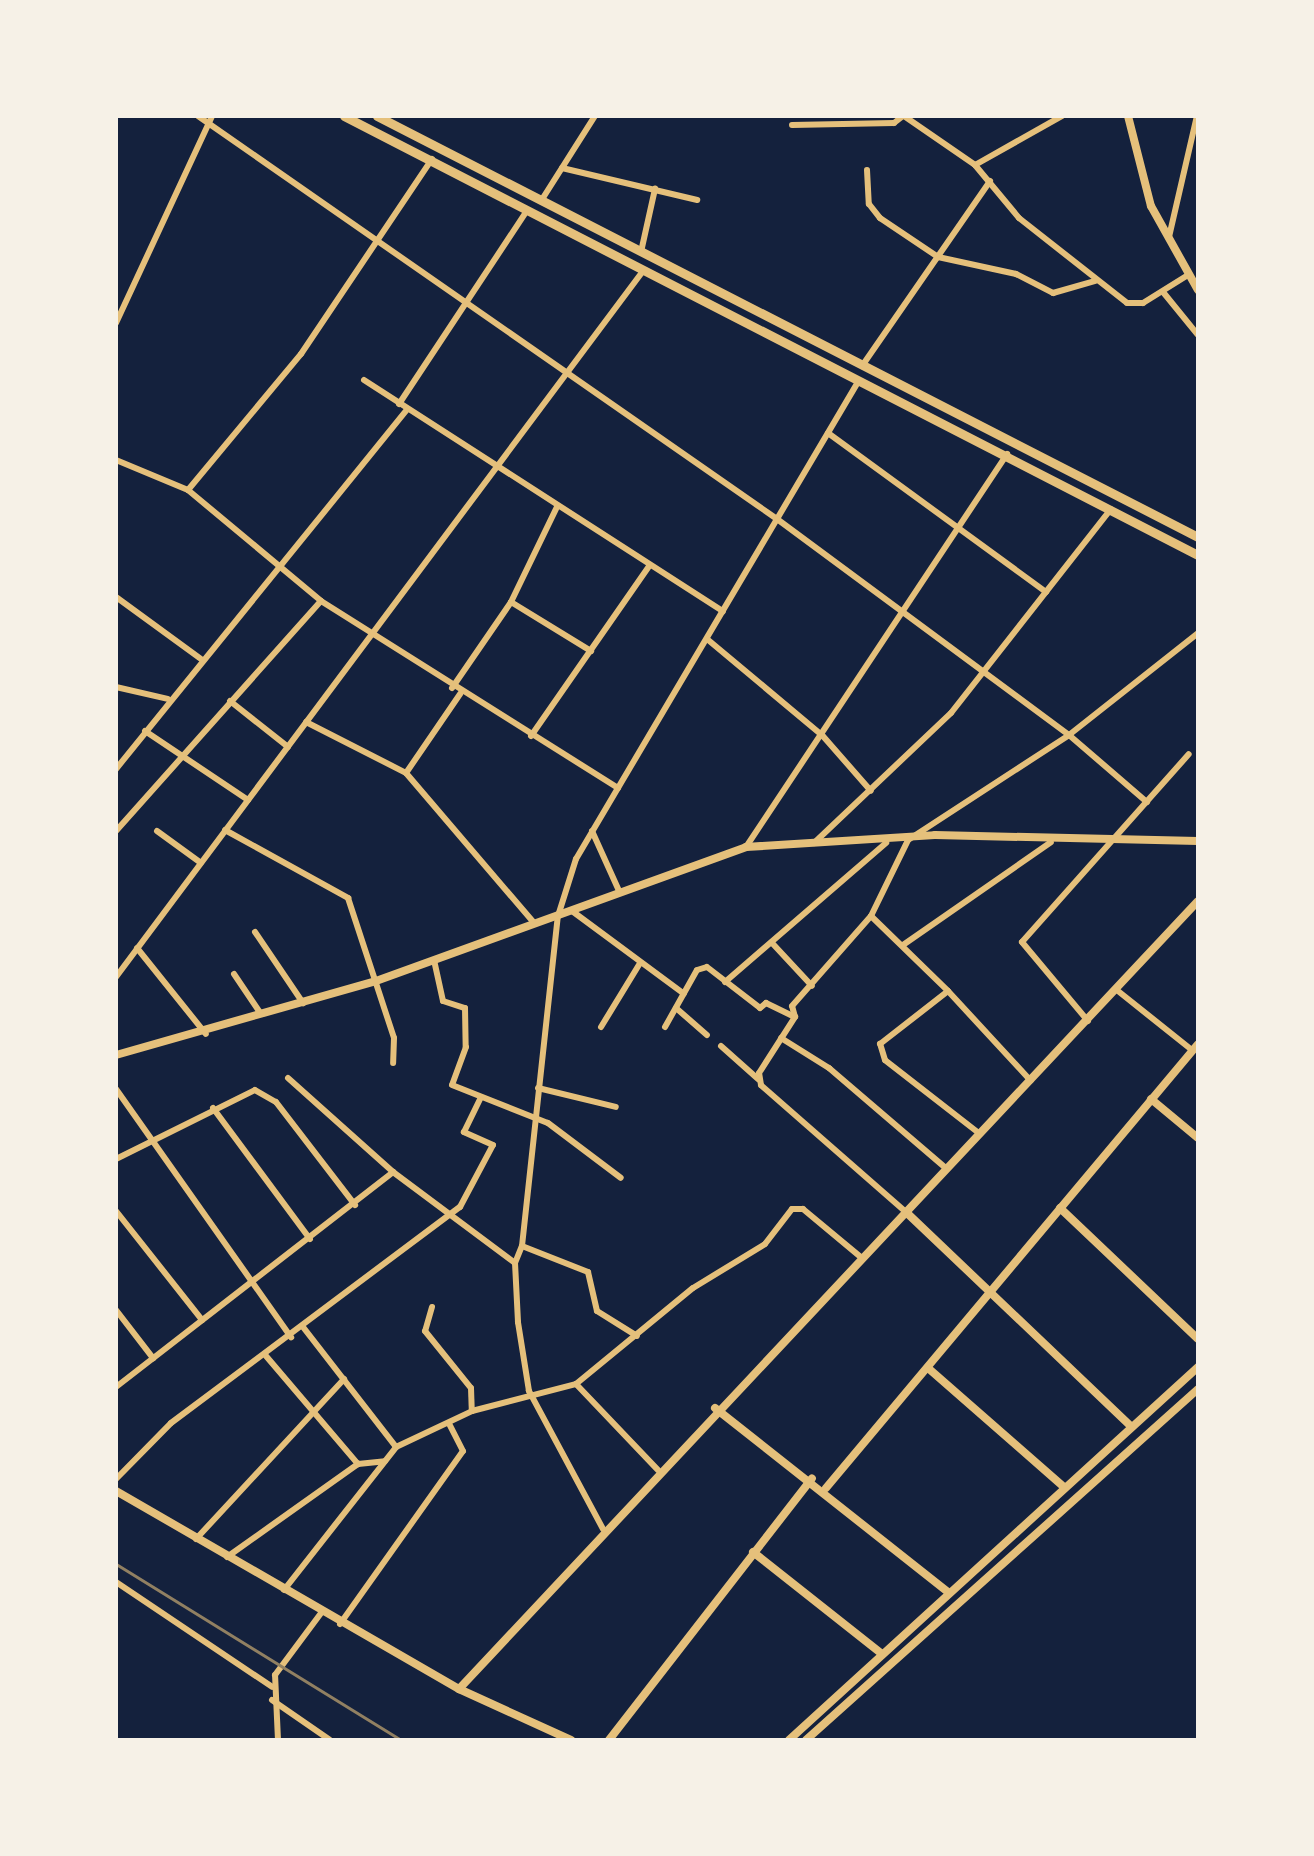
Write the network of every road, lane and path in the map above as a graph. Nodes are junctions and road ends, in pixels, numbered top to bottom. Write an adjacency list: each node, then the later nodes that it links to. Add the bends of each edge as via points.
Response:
1 (198, 116): 9 (street)
2 (344, 116): 11 (main road)
3 (377, 116): 18 (main road)
4 (595, 116): 13 (street)
5 (904, 116): 10 (street, via 894,123); 12 (street)
6 (1062, 116): 12 (street)
7 (1128, 116): 20 (street)
8 (1197, 116): 20 (street)
9 (210, 120): 21 (street, via 362,225); 30 (street)
10 (792, 125)
11 (432, 159): 19 (main road); 21 (street)
12 (975, 165): 15 (street)
13 (562, 168): 16 (street); 18 (street)
14 (867, 170): 23 (street, via 869,204 880,218)
15 (990, 181): 23 (street); 26 (street, via 1019,218)
16 (655, 189): 17 (street); 22 (street)
17 (697, 200)
18 (541, 201): 22 (main road)
19 (526, 212): 24 (main road); 29 (street)
20 (1168, 240): 25 (street)
21 (378, 245): 29 (street); 42 (street, via 301,354)
22 (641, 252): 32 (main road)
23 (938, 257): 26 (street, via 1016,274 1053,293); 32 (street)
24 (643, 271): 33 (street); 35 (main road)
25 (1188, 275): 27 (street); 28 (street)
26 (1095, 281): 28 (street, via 1133,305)
27 (1198, 290)
28 (1163, 292): 31 (street)
29 (462, 301): 33 (street); 36 (street)
30 (116, 323)
31 (1198, 335)
32 (860, 368): 47 (main road)
33 (566, 373): 41 (street); 45 (street)
34 (364, 380): 36 (street)
35 (858, 382): 38 (street); 39 (main road)
36 (399, 404): 37 (street)
37 (407, 410): 41 (street); 50 (street)
38 (828, 433): 45 (street); 46 (street)
39 (1007, 454): 44 (main road); 46 (street)
40 (116, 460): 42 (street)
41 (495, 468): 43 (street); 58 (street)
42 (188, 490): 50 (street)
43 (557, 507): 49 (street); 54 (street)
44 (1111, 509): 48 (main road); 51 (street)
45 (777, 519): 55 (street); 56 (street)
46 (959, 526): 51 (street); 56 (street)
47 (1198, 537)
48 (1198, 555)
49 (650, 565): 55 (street); 60 (street)
50 (279, 566): 53 (street); 61 (street)
51 (1046, 592): 62 (street)
52 (116, 597): 61 (street)
53 (321, 601): 58 (street); 67 (street)
54 (511, 602): 60 (street); 64 (street)
55 (723, 611): 59 (street)
56 (903, 611): 62 (street); 70 (street)
57 (1198, 633): 71 (street)
58 (372, 634): 64 (street); 68 (street)
59 (707, 639): 70 (street); 78 (street)
60 (591, 651): 72 (street)
61 (201, 659): 66 (street)
62 (982, 670): 71 (street); 79 (street, via 951,713)
63 (116, 687): 66 (street)
64 (452, 688): 65 (street)
65 (460, 694): 72 (street); 77 (street)
66 (168, 699): 69 (street)
67 (230, 701): 73 (street); 75 (street)
68 (306, 722): 73 (street); 77 (street)
69 (145, 731): 75 (street); 76 (street)
70 (822, 735): 79 (street); 92 (street)
71 (1069, 735): 81 (street); 86 (street)
72 (531, 736): 78 (street)
73 (288, 747): 80 (street)
74 (1189, 754): 81 (street)
75 (182, 755): 80 (street); 83 (street)
76 (116, 769)
77 (406, 773): 99 (street)
78 (618, 788): 85 (street)
79 (871, 791): 91 (street)
80 (248, 800): 82 (street)
81 (1147, 802): 87 (street)
82 (225, 830): 93 (street); 108 (street, via 348,898)
83 (116, 831)
84 (157, 831): 93 (street)
85 (592, 831): 94 (street); 97 (street)
86 (908, 840): 89 (street); 90 (street); 98 (street)
87 (1112, 841): 88 (street); 89 (street); 118 (street, via 1022,942)
88 (1198, 841)
89 (1051, 842): 102 (street)
90 (886, 843): 91 (street); 101 (street)
91 (811, 846): 92 (street)
92 (746, 847): 94 (street)
93 (201, 863): 103 (street)
94 (620, 893): 96 (street)
95 (1198, 901): 112 (street)
96 (572, 911): 97 (street); 105 (street)
97 (558, 916): 99 (street); 131 (street)
98 (871, 916): 102 (street); 110 (street)
99 (534, 923): 104 (street)
100 (255, 932): 114 (street)
101 (773, 944): 109 (street); 110 (street)
102 (903, 945): 111 (street)
103 (137, 948): 107 (street); 121 (street)
104 (434, 960): 108 (street); 133 (street, via 443,1001 465,1008 466,1047 452,1085)
105 (640, 963): 113 (street); 119 (street)
106 (234, 974): 116 (street)
107 (116, 977)
108 (376, 981): 114 (street); 127 (street, via 396,1048)
109 (725, 982): 113 (street, via 701,967); 117 (street, via 760,1008 766,1003)
110 (812, 986): 117 (street, via 792,1006)
111 (948, 991): 130 (street); 138 (street, via 885,1039 881,1052)
112 (1118, 991): 118 (street); 125 (street)
113 (684, 994): 115 (street)
114 (303, 1003): 116 (street)
115 (676, 1008): 120 (street); 122 (street)
116 (263, 1017): 121 (street)
117 (795, 1017): 123 (street)
118 (1088, 1021): 130 (street)
119 (601, 1027)
120 (665, 1027)
121 (206, 1034): 126 (street)
122 (707, 1035)
123 (781, 1038): 129 (street); 142 (street, via 829,1068)
124 (721, 1046): 129 (street)
125 (1196, 1049): 134 (street)
126 (116, 1055)
127 (393, 1063)
128 (288, 1078): 143 (street)
129 (758, 1079): 149 (street)
130 (1031, 1081): 138 (street)
131 (538, 1088): 135 (street); 137 (street)
132 (116, 1089): 140 (street)
133 (480, 1099): 137 (street); 148 (street, via 464,1132 493,1145 460,1207)
134 (1151, 1099): 139 (street); 146 (street)
135 (616, 1107)
136 (213, 1108): 140 (street); 145 (street, via 255,1090 267,1094); 150 (street)
137 (534, 1119): 144 (street); 151 (street)
138 (980, 1134): 142 (street)
139 (1198, 1138)
140 (149, 1142): 141 (street); 154 (street)
141 (116, 1159)
142 (947, 1169): 149 (street)
143 (393, 1172): 145 (street); 148 (street)
144 (621, 1178)
145 (355, 1205): 150 (street)
146 (1060, 1208): 155 (street); 162 (street)
147 (116, 1211): 158 (street)
148 (445, 1213): 153 (street); 159 (street)
149 (907, 1213): 152 (street); 155 (street)
150 (310, 1239): 154 (street)
151 (522, 1246): 153 (street); 160 (street, via 588,1272 597,1311)
152 (863, 1259): 160 (street, via 803,1209 792,1209 765,1244 693,1288); 173 (street)
153 (515, 1263): 171 (street)
154 (252, 1282): 158 (street); 161 (street)
155 (988, 1296): 166 (street); 176 (street)
156 (432, 1307): 174 (street, via 425,1331 471,1388)
157 (116, 1310): 164 (street)
158 (202, 1320): 164 (street)
159 (303, 1327): 161 (street); 167 (street)
160 (637, 1336): 168 (street)
161 (291, 1337): 163 (street)
162 (1198, 1339)
163 (266, 1356): 172 (street); 182 (street, via 150,1440)
164 (153, 1358): 169 (street)
165 (1198, 1367): 176 (street)
166 (928, 1368): 183 (street); 184 (street)
167 (344, 1379): 172 (street); 177 (street)
168 (576, 1384): 171 (street); 180 (street)
169 (116, 1387)
170 (1198, 1389): 204 (street)
171 (529, 1391): 174 (street); 186 (street)
172 (313, 1404): 179 (street); 187 (street)
173 (715, 1408): 180 (street); 181 (street)
174 (472, 1411): 175 (street)
175 (449, 1423): 177 (street); 194 (street, via 463,1451)
176 (1131, 1426): 183 (street)
177 (396, 1447): 178 (street)
178 (385, 1461): 179 (street); 191 (street)
179 (358, 1464): 189 (street)
180 (658, 1470): 186 (street)
181 (812, 1478): 184 (street); 188 (street)
182 (116, 1479)
183 (1064, 1487): 192 (street)
184 (826, 1488): 192 (street)
185 (116, 1491): 187 (street)
186 (603, 1529): 197 (street)
187 (196, 1539): 189 (street)
188 (753, 1552): 195 (street); 202 (street)
189 (227, 1557): 191 (street)
190 (116, 1582): 196 (street)
191 (283, 1590): 193 (street)
192 (948, 1592): 195 (street)
193 (321, 1613): 194 (street); 196 (street)
194 (340, 1624): 197 (street)
195 (881, 1653): 203 (street)
196 (272, 1687): 198 (street)
197 (459, 1689): 201 (street)
198 (272, 1700): 199 (street); 200 (street)
199 (278, 1740)
200 (330, 1740)
201 (571, 1740)
202 (609, 1740)
203 (789, 1740)
204 (806, 1740)

